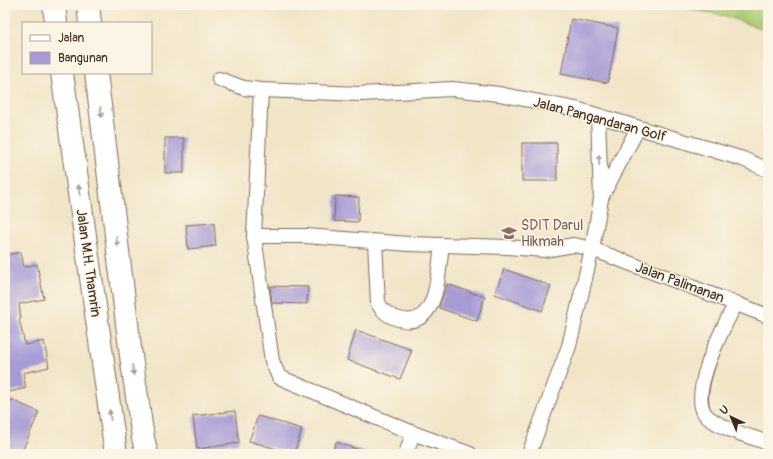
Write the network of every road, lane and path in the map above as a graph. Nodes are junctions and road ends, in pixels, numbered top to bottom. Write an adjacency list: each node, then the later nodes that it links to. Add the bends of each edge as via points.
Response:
1 (54, 5): 3 (main road)
2 (88, 5): 4 (main road)
3 (56, 22)
4 (90, 22)
5 (62, 74): 21 (main road, Jalan M.H. Thamrin, one-way to 5)
6 (96, 74): 22 (main road, one-way to 22, via 131,356)
7 (220, 79): 8 (street, Jalan Pangandaran Golf, via 242,87)
8 (261, 90): 9 (street, Jalan Pangandaran Golf, via 361,94 471,90 555,104); 13 (street)
9 (598, 116): 10 (street, Jalan Pangandaran Golf); 12 (street, one-way to 9)
10 (638, 128): 11 (street, Jalan Pangandaran Golf, via 743,159); 12 (street)
11 (768, 170)
12 (601, 199): 16 (street)
13 (254, 236): 14 (street, Jalan Palimanan, via 306,236); 19 (street, via 272,361 279,377)
14 (375, 242): 15 (street, Jalan Palimanan); 15 (street, via 378,303 387,314 404,320 422,317 433,302)
15 (442, 246): 16 (street, Jalan Palimanan, via 544,250 574,244)
16 (592, 249): 17 (street, Jalan Palimanan); 25 (street, via 569,346)
17 (736, 303): 18 (street, Jalan Palimanan); 20 (street, via 709,362 700,397 701,410 708,418 722,425)
18 (768, 316)
19 (413, 433): 23 (street); 24 (street)
20 (768, 443)
21 (116, 454)
22 (147, 454)
23 (406, 454)
24 (470, 454)
25 (529, 454)

